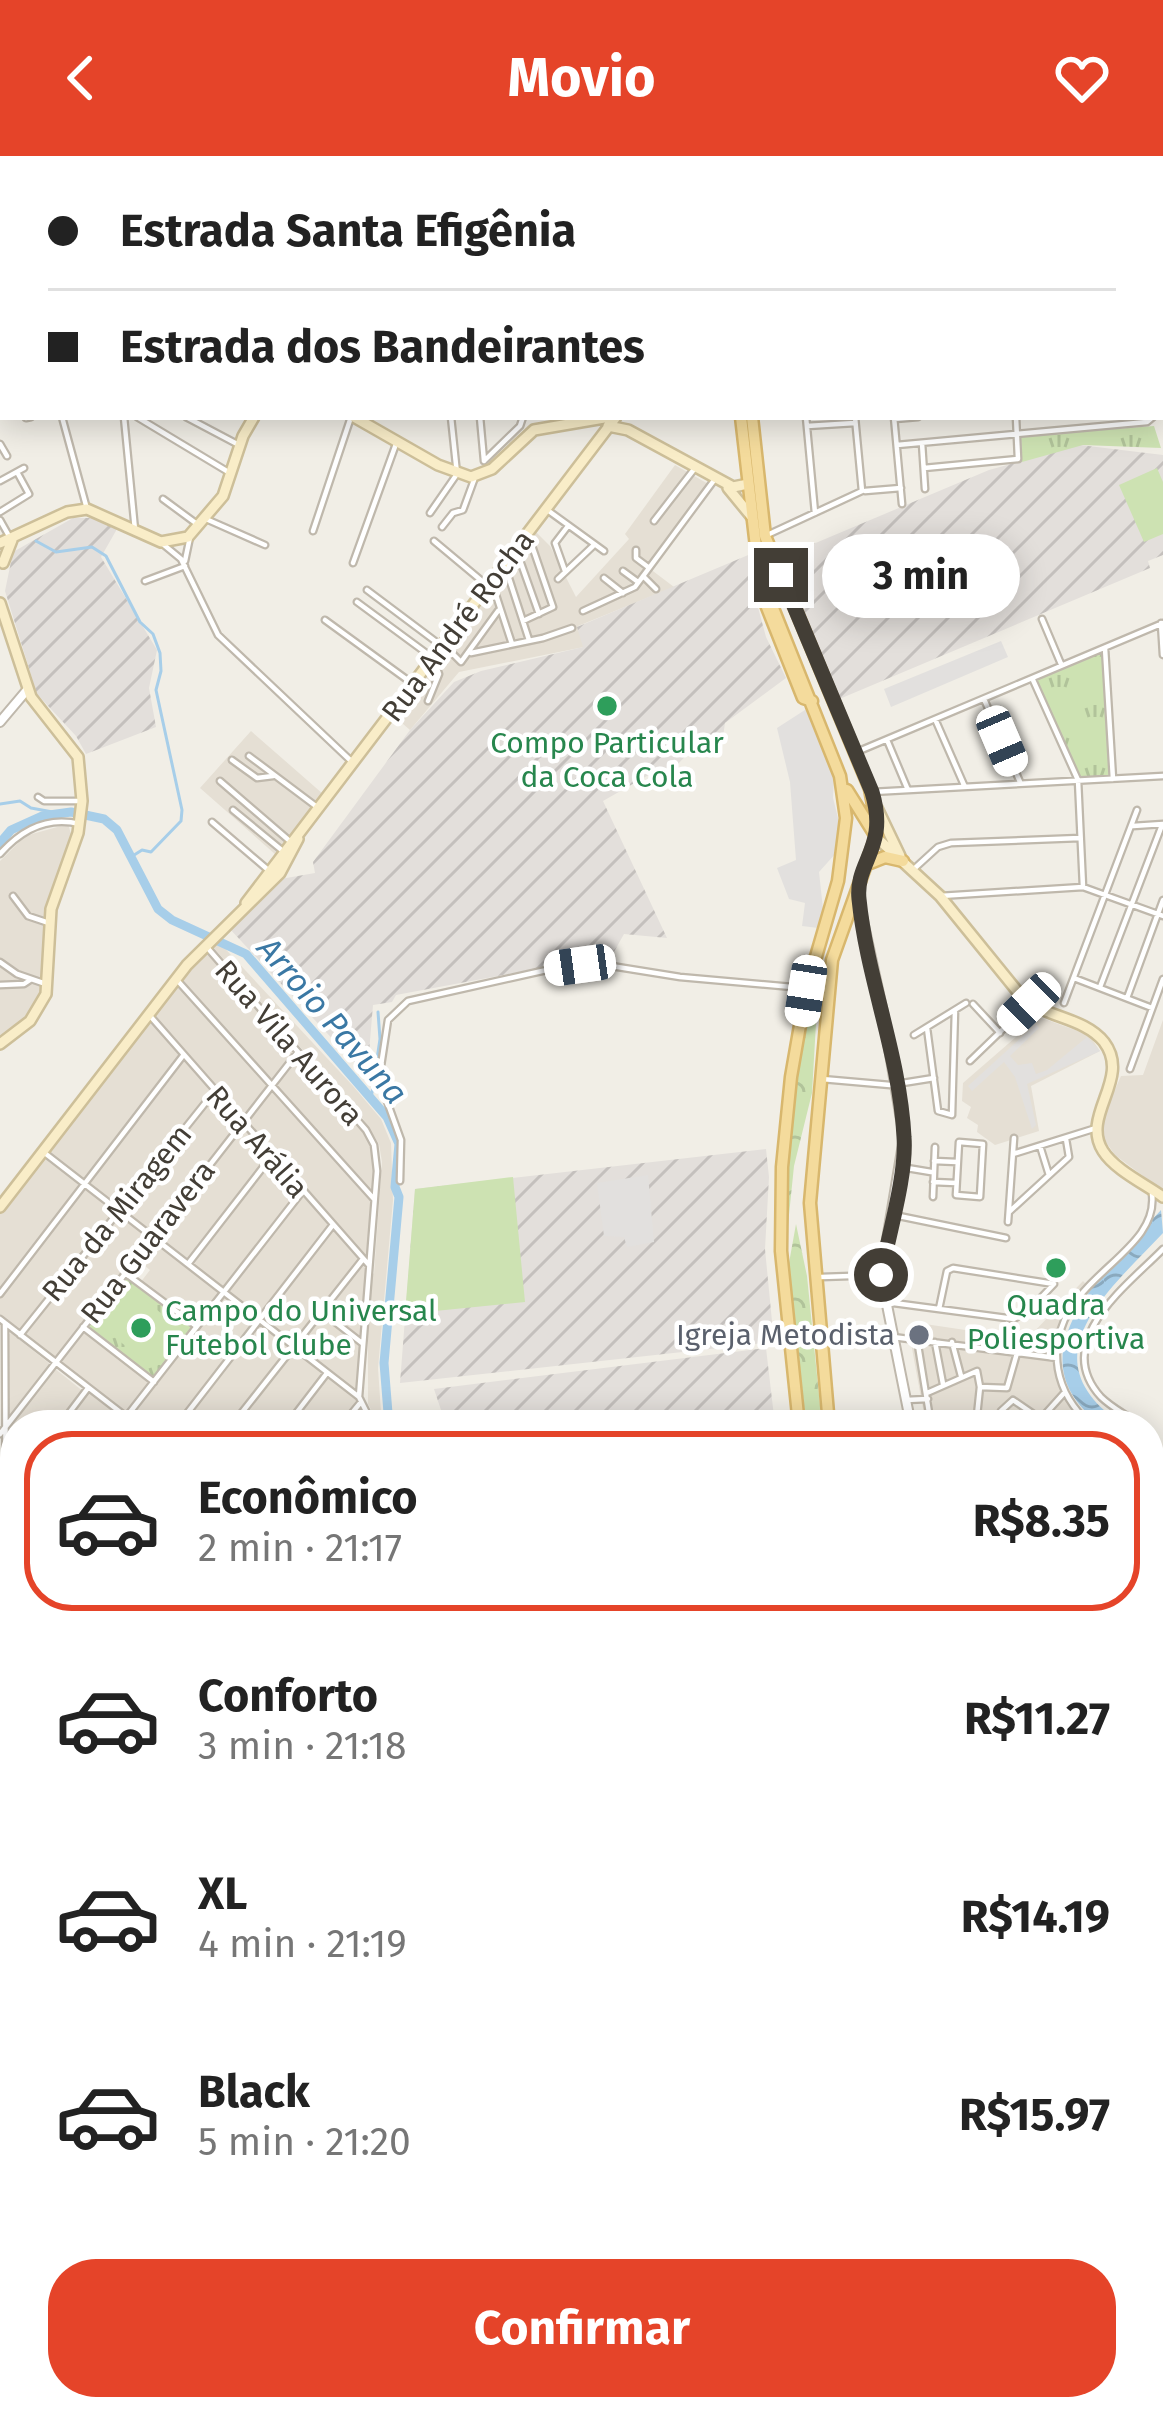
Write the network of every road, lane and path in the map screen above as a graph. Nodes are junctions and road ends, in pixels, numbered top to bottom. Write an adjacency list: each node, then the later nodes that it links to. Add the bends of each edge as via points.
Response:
1 (63, 420): 43 (street)
2 (124, 420): 53 (street)
3 (142, 420): 33 (street)
4 (191, 420): 27 (street)
5 (252, 420): 27 (main road)
6 (351, 420): 54 (street)
7 (358, 420): 24 (main road)
8 (451, 420): 34 (street)
9 (480, 420): 32 (street)
10 (522, 420): 32 (street)
11 (612, 420): 23 (main road, Rua André Rocha)
12 (614, 420): 30 (main road)
13 (741, 420): 37 (main road)
14 (752, 420): 56 (main road)
15 (806, 420): 21 (street)
16 (855, 420): 21 (street); 40 (street)
17 (895, 420): 28 (street)
18 (1016, 420): 22 (street)
19 (1144, 420): 22 (street)
20 (588, 422): 23 (main road); 32 (main road, via 529,433)
21 (807, 426): 46 (street)
22 (1018, 434): 25 (street); 31 (street, via 1019,458)
23 (600, 437): 44 (main road, Rua André Rocha)
24 (397, 441): 34 (main road); 65 (street)
25 (922, 443): 28 (street); 31 (street)
26 (0, 444): 29 (street)
27 (239, 446): 33 (main road)
28 (897, 446): 38 (street)
29 (7, 457)
30 (695, 468): 35 (main road); 49 (street)
31 (924, 468): 39 (street)
32 (482, 470): 34 (main road); 52 (street, via 463,510)
33 (232, 474): 51 (main road)
34 (458, 474): 45 (street)
35 (717, 480): 37 (main road); 48 (main road); 69 (street)
36 (0, 481): 47 (street, via 20,470 29,494)
37 (748, 484): 48 (main road)
38 (901, 488): 40 (street); 42 (street)
39 (925, 489)
40 (862, 491): 46 (street)
41 (163, 499): 51 (street)
42 (902, 504)
43 (87, 509): 53 (main road); 58 (main road)
44 (546, 509): 50 (street); 55 (main road, Rua André Rocha)
45 (430, 513)
46 (815, 514): 56 (street)
47 (0, 516): 58 (street)
48 (752, 517): 75 (main road)
49 (654, 520)
50 (568, 526): 60 (street); 70 (street, Rua André Rocha, via 556,543)
51 (199, 527): 59 (street); 61 (main road)
52 (442, 527)
53 (135, 530): 61 (main road)
54 (313, 531)
55 (528, 533): 62 (main road, Rua André Rocha); 87 (street, via 553,604)
56 (766, 536): 72 (main road)
57 (434, 541): 78 (street)
58 (6, 542): 68 (main road)
59 (266, 545)
60 (595, 545): 64 (street); 70 (street, Rua André Rocha)
61 (180, 546): 67 (street)
62 (516, 548): 66 (main road, Rua André Rocha); 87 (street)
63 (636, 550): 69 (street)
64 (604, 551)
65 (353, 563)
66 (504, 563): 78 (main road, Rua André Rocha); 90 (street)
67 (184, 566): 76 (street); 116 (street, via 218,635)
68 (1, 567)
69 (649, 568): 77 (street)
70 (565, 571): 74 (street, Rua André Rocha)
71 (623, 572): 77 (street)
72 (781, 575): 75 (main road); 106 (main road)
73 (604, 578): 81 (street)
74 (558, 579)
75 (759, 580): 109 (main road, via 794,682)
76 (145, 581)
77 (639, 582): 79 (street); 81 (street); 82 (street)
78 (488, 584): 85 (street); 97 (main road, Rua André Rocha)
79 (656, 589)
80 (367, 590): 97 (street)
81 (625, 594): 86 (street)
82 (644, 596)
83 (0, 602): 94 (main road)
84 (358, 602): 101 (street)
85 (500, 608): 95 (street); 99 (street)
86 (583, 611)
87 (539, 614): 90 (street)
88 (1042, 619): 102 (street)
89 (325, 620): 104 (street)
90 (523, 621): 93 (street)
91 (1162, 623): 98 (street); 100 (street)
92 (572, 628): 93 (street)
93 (529, 640): 95 (street)
94 (12, 641): 96 (street); 105 (main road)
95 (512, 644): 99 (street)
96 (0, 645)
97 (442, 645): 99 (street, via 459,663); 101 (main road, Rua André Rocha)
98 (1105, 648): 102 (street); 120 (street)
99 (471, 653)
100 (1163, 655)
101 (434, 658): 104 (main road, Rua André Rocha); 108 (street, via 438,681)
102 (1061, 665): 103 (street)
103 (1032, 679): 107 (street); 121 (street)
104 (413, 684): 116 (main road, Rua André Rocha)
105 (27, 689): 111 (street); 128 (main road, via 75,748)
106 (826, 689): 109 (main road); 113 (main road)
107 (984, 699): 110 (street); 123 (street)
108 (428, 701)
109 (812, 701): 118 (main road)
110 (935, 719): 112 (street); 124 (street)
111 (0, 722)
112 (887, 740): 113 (street); 125 (street)
113 (855, 752): 126 (main road)
114 (249, 756): 117 (street)
115 (232, 760): 117 (street, via 257,778)
116 (354, 764): 130 (main road, Rua André Rocha)
117 (273, 776): 130 (street)
118 (840, 776): 137 (main road); 158 (main road, via 844,845)
119 (1163, 776): 120 (street)
120 (1113, 779): 121 (street)
121 (1078, 780): 123 (street); 138 (street)
122 (220, 781): 139 (street)
123 (1021, 784): 124 (street)
124 (965, 787): 125 (street)
125 (908, 790): 126 (street)
126 (872, 792): 129 (main road)
127 (38, 797): 128 (street)
128 (82, 802): 133 (main road)
129 (877, 808): 137 (main road); 142 (main road)
130 (320, 809): 139 (main road, Rua André Rocha)
131 (233, 810): 139 (street)
132 (1137, 810): 136 (street)
133 (80, 823): 140 (street, via 35,827); 154 (main road)
134 (212, 823): 143 (street)
135 (1162, 824): 136 (street); 151 (street)
136 (1132, 826): 146 (street)
137 (877, 838): 141 (main road); 142 (main road)
138 (1080, 838): 142 (street, via 951,843); 144 (street)
139 (292, 843): 143 (main road, Rua André Rocha); 150 (main road, Rua André Rocha, via 282,870)
140 (0, 854)
141 (867, 865): 142 (main road, via 885,857); 145 (main road)
142 (908, 866): 148 (main road)
143 (269, 871): 150 (main road, Rua André Rocha)
144 (1083, 887): 146 (street); 148 (street)
145 (857, 893): 153 (main road); 155 (street)
146 (1105, 895): 151 (street); 159 (street)
147 (13, 896): 154 (street, via 28,916)
148 (940, 896): 171 (main road)
149 (1163, 899): 152 (street)
150 (246, 903): 156 (main road, Rua André Rocha)
151 (1132, 904): 152 (street); 166 (street)
152 (1160, 915): 169 (street)
153 (847, 922): 155 (street); 164 (main road)
154 (50, 923): 163 (main road)
155 (863, 924): 188 (street)
156 (205, 944): 160 (main road, Rua André Rocha); 181 (street, Rua Vila Aurora)
157 (0, 962): 161 (street)
158 (811, 970): 164 (main road, via 815,986); 167 (main road)
159 (1074, 978): 166 (street); 170 (street)
160 (176, 979): 174 (main road, Rua André Rocha); 189 (street)
161 (30, 980): 163 (street); 165 (street)
162 (1163, 980): 168 (street)
163 (48, 984): 180 (main road, via 35,1015)
164 (830, 984): 167 (street); 176 (main road)
165 (0, 985)
166 (1100, 987): 169 (street)
167 (806, 991): 175 (main road); 205 (street, via 599,964 408,1001 388,1020 379,1079 401,1140)
168 (1160, 995): 172 (street)
169 (1127, 998): 172 (street)
170 (1064, 1003)
171 (1029, 1004): 178 (street); 192 (main road, via 1090,1030 1109,1051 1113,1077)
172 (1152, 1008): 184 (street)
173 (955, 1010): 177 (street); 178 (street, via 970,1003); 187 (street)
174 (149, 1015): 182 (street, Rua Arália); 197 (main road, Rua André Rocha)
175 (801, 1018): 176 (main road, via 819,1005); 267 (main road, via 779,1226)
176 (828, 1022): 185 (main road)
177 (927, 1028): 179 (street); 186 (street)
178 (1000, 1033): 183 (street)
179 (914, 1034)
180 (0, 1044)
181 (298, 1052): 189 (street, Rua Guaravera); 213 (street, Rua Vila Aurora, via 374,1145)
182 (182, 1057): 190 (street, Rua Arália); 208 (street)
183 (970, 1061)
184 (1130, 1069)
185 (822, 1078): 188 (street); 227 (main road, via 810,1203)
186 (934, 1080): 187 (street); 187 (street, via 938,1111 952,1115); 188 (street)
187 (954, 1080)
188 (896, 1084): 202 (street)
189 (270, 1086): 191 (street, Rua Guaravera); 213 (street)
190 (214, 1092): 191 (street, Rua Arália); 215 (street, Rua da Miragem)
191 (241, 1122): 199 (street, Rua Arália); 220 (street, Rua Guaravera)
192 (1096, 1128): 194 (street); 209 (main road, via 1109,1159)
193 (1014, 1138): 198 (street)
194 (1066, 1139): 195 (street); 204 (street, via 1069,1157)
195 (1040, 1146): 198 (street); 204 (street)
196 (935, 1148): 200 (street)
197 (43, 1151): 208 (street); 214 (main road, Rua André Rocha)
198 (1013, 1154): 216 (street)
199 (272, 1157): 210 (street, Rua Arália); 224 (street)
200 (934, 1161): 201 (street); 203 (street)
201 (957, 1162): 207 (street); 207 (street, via 958,1142 983,1144 980,1196 956,1196)
202 (902, 1167): 203 (street); 217 (street)
203 (934, 1172): 206 (street)
204 (1049, 1175): 216 (street)
205 (400, 1181)
206 (933, 1182): 207 (street); 211 (street)
207 (956, 1183)
208 (86, 1184): 215 (street); 229 (street)
209 (1151, 1189): 212 (main road); 245 (street, via 1150,1220 1071,1305)
210 (302, 1192): 219 (street, Rua Arália); 228 (street)
211 (933, 1197)
212 (1163, 1197)
213 (374, 1199): 223 (street, Rua Vila Aurora)
214 (0, 1207)
215 (118, 1210): 220 (street); 237 (street, Rua da Miragem)
216 (1009, 1212): 218 (street)
217 (891, 1214): 221 (street); 226 (street)
218 (1008, 1222)
219 (332, 1226): 223 (street, Rua Arália); 234 (street)
220 (154, 1236): 224 (street); 225 (street, Rua Guaravera)
221 (1006, 1238)
222 (1163, 1249): 274 (street, via 1103,1309 1087,1340 1095,1388)
223 (366, 1262): 232 (street); 242 (street, Rua Vila Aurora)
224 (188, 1264): 228 (street)
225 (125, 1273): 235 (street); 236 (street, Rua Guaravera)
226 (881, 1275): 227 (street); 230 (street)
227 (814, 1277): 268 (main road)
228 (224, 1292): 234 (street); 235 (street)
229 (0, 1294)
230 (886, 1302): 231 (street); 238 (street)
231 (940, 1309): 231 (street, via 1014,1319 1053,1286 953,1268)
232 (321, 1311): 242 (street); 243 (street)
233 (2, 1321): 237 (street); 257 (street)
234 (259, 1321): 243 (street); 262 (street)
235 (196, 1326): 249 (street)
236 (82, 1327): 246 (street, Rua Guaravera); 249 (street)
237 (20, 1335): 246 (street)
238 (893, 1337): 239 (street); 256 (street)
239 (917, 1339): 240 (street); 254 (street)
240 (935, 1340): 241 (street); 250 (street)
241 (952, 1342): 244 (street); 248 (street)
242 (362, 1343): 255 (street, Rua Vila Aurora)
243 (293, 1347): 247 (street); 263 (street)
244 (1017, 1353): 245 (street); 251 (street, via 1006,1388)
245 (1057, 1358): 253 (street)
246 (56, 1362): 252 (street); 258 (street, Rua Guaravera)
247 (328, 1373): 255 (street); 264 (street)
248 (961, 1376): 250 (street); 251 (street, via 977,1371)
249 (154, 1382): 261 (street)
250 (943, 1384): 254 (street)
251 (980, 1387): 271 (street)
252 (88, 1388): 259 (street); 260 (street)
253 (1065, 1392): 272 (street); 273 (street)
254 (928, 1396): 256 (street); 270 (street)
255 (360, 1399): 265 (street); 266 (street)
256 (906, 1400): 269 (street)
257 (2, 1410)
258 (18, 1410)
259 (71, 1410)
260 (117, 1410)
261 (132, 1410)
262 (190, 1410)
263 (244, 1410)
264 (299, 1410)
265 (353, 1410)
266 (366, 1410)
267 (797, 1410)
268 (827, 1410)
269 (908, 1410)
270 (929, 1410)
271 (978, 1410)
272 (1050, 1410)
273 (1079, 1410)
274 (1118, 1410)

